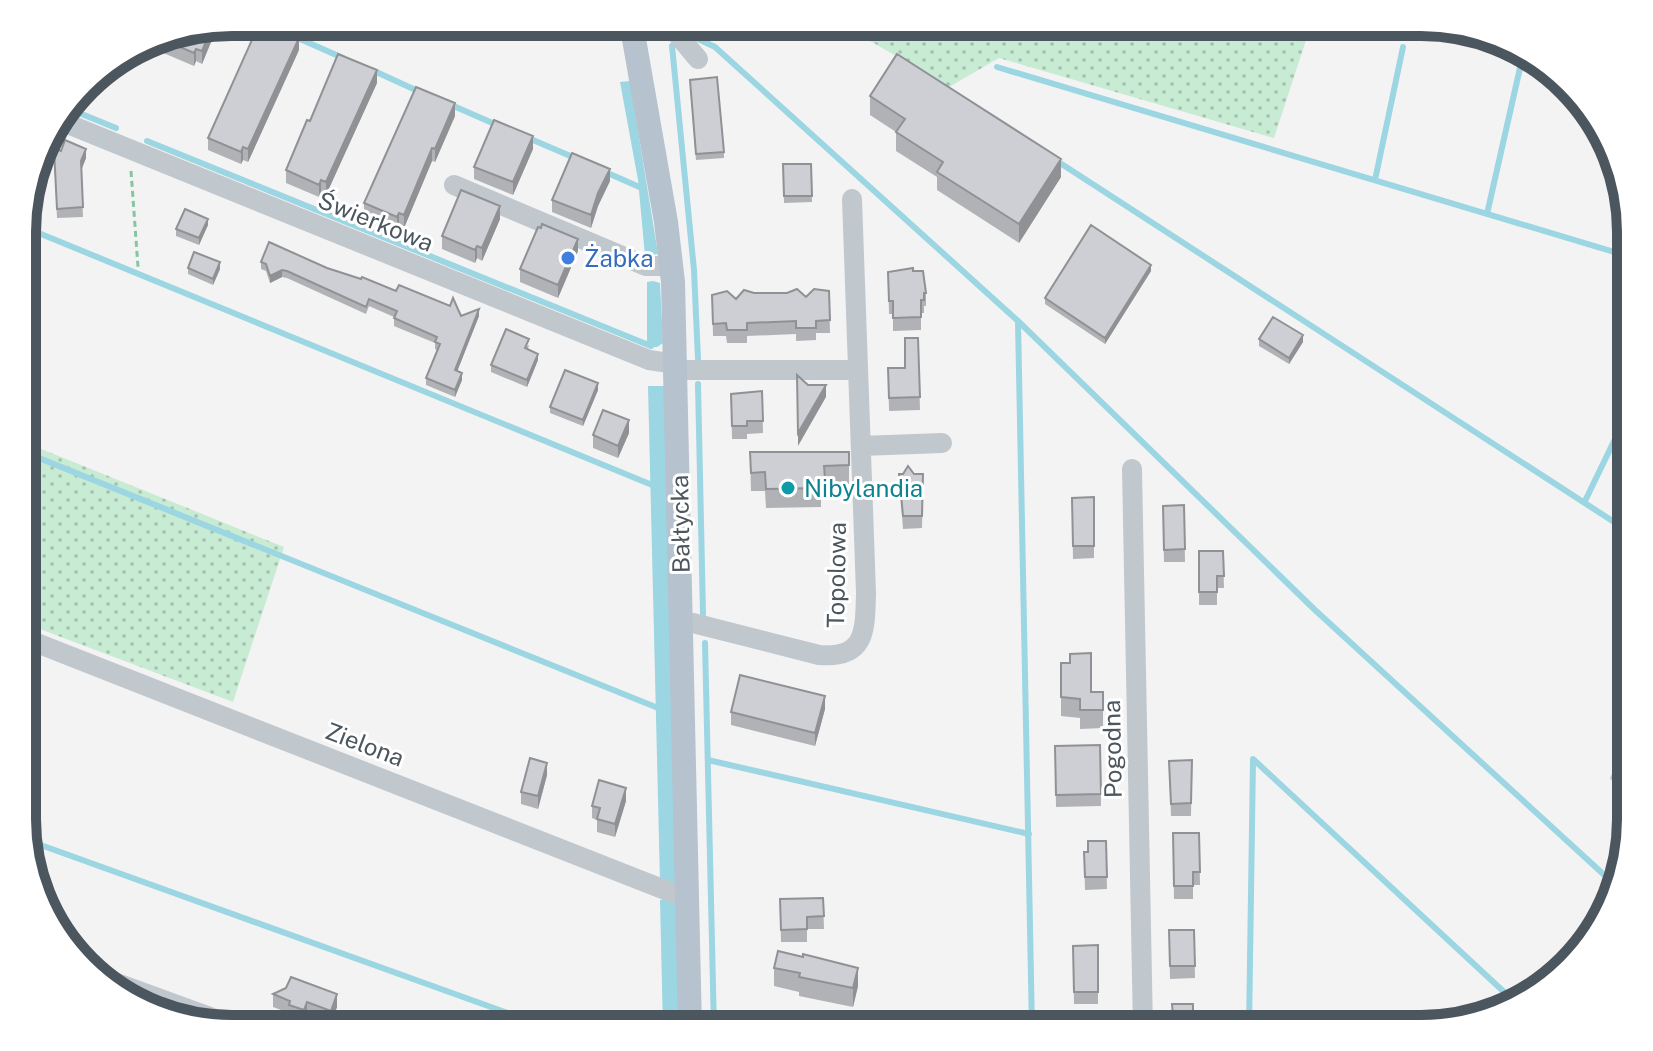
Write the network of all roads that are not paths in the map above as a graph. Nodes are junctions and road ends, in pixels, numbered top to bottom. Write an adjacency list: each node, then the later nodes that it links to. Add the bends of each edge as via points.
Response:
1 (633, 36): 7 (main road, Bałtycka)
2 (679, 36): 3 (street)
3 (698, 59)
4 (68, 124): 8 (street, Świerkowa)
5 (454, 185): 7 (street, via 646,266)
6 (852, 199): 9 (street, Topolowa)
7 (671, 266): 8 (main road, Bałtycka)
8 (676, 367): 9 (street); 13 (main road, Bałtycka)
9 (858, 370): 11 (street, Topolowa)
10 (942, 443): 11 (street)
11 (861, 446): 13 (street, Topolowa, via 866,606 862,639 852,651 838,657 819,655)
12 (1132, 469): 17 (street, Pogodna)
13 (682, 623): 15 (main road, Bałtycka)
14 (36, 643): 15 (street, Zielona)
15 (688, 899): 16 (main road, Bałtycka)
16 (690, 1015)
17 (1143, 1015)

